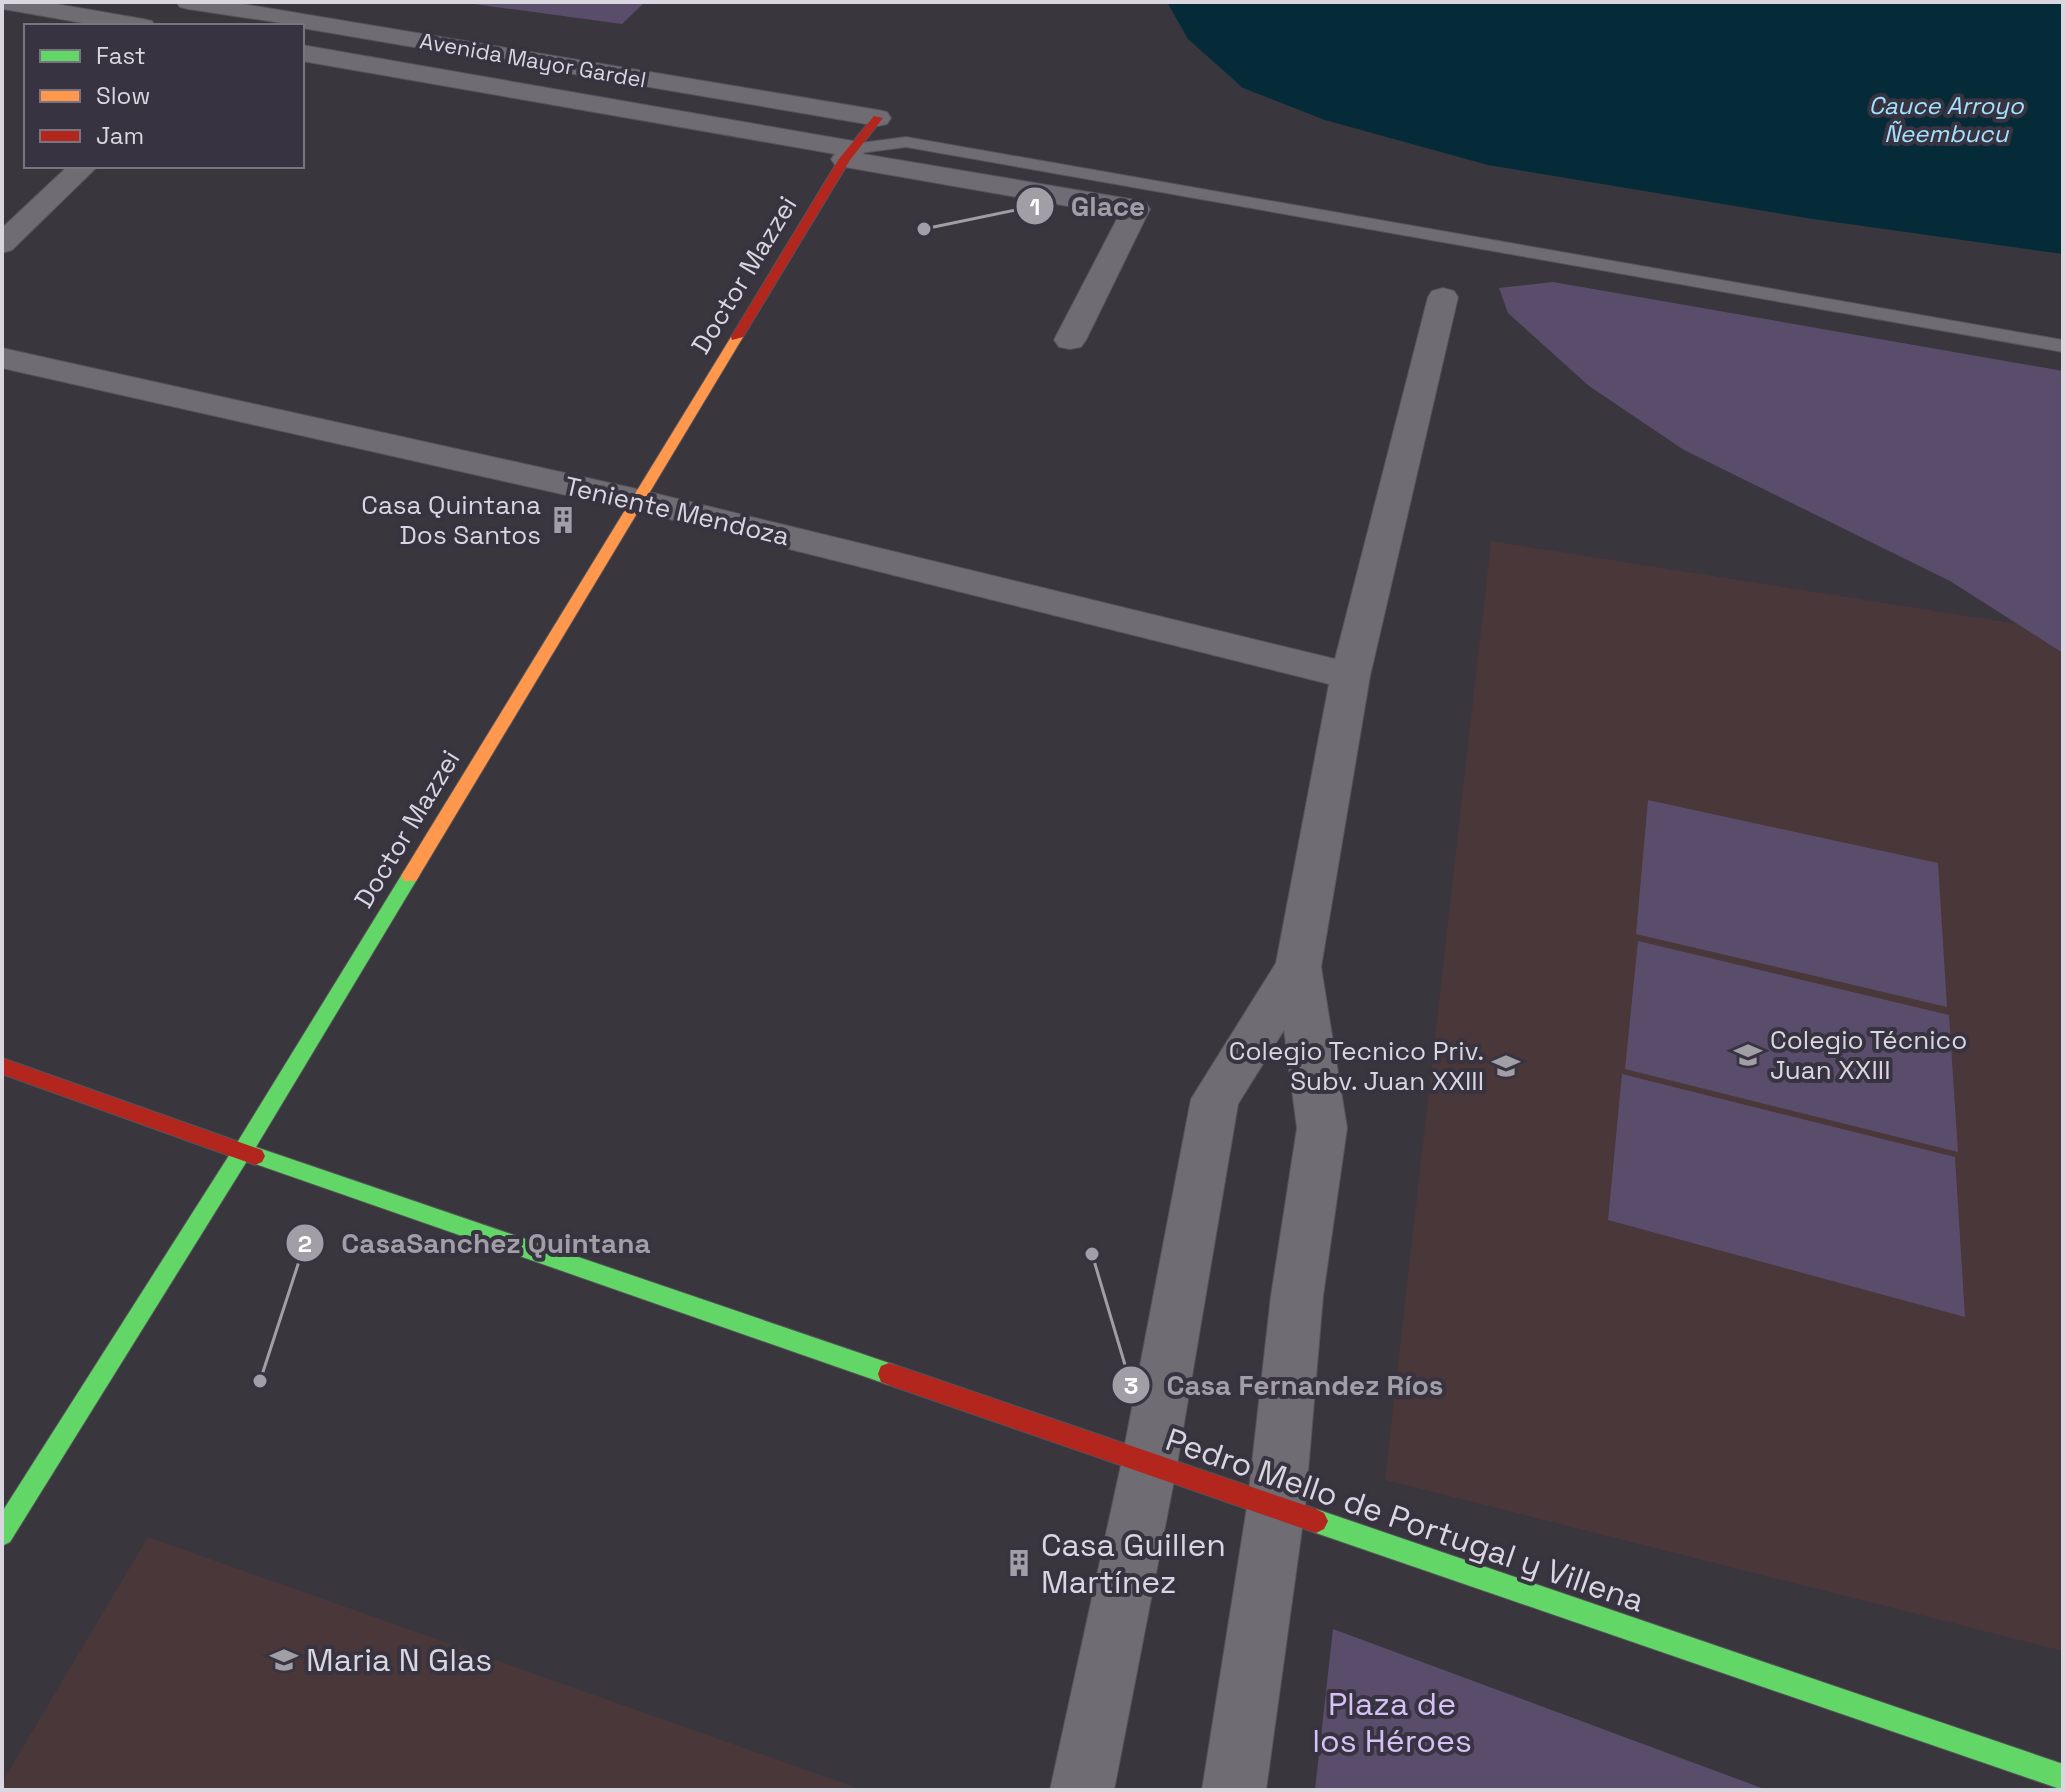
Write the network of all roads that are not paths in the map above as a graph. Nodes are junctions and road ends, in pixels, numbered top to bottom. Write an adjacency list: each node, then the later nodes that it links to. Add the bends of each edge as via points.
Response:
1 (3, 2): 4 (street)
2 (188, 2): 3 (street, Avenida Mayor Gardel)
3 (246, 13): 6 (street, Avenida Mayor Gardel)
4 (131, 24)
5 (304, 53): 8 (street, Avenida Mayor Gardel)
6 (878, 118): 7 (lane); 8 (street, Doctor Mazzei)
7 (906, 142): 8 (lane); 13 (lane)
8 (849, 154): 12 (street, Avenida Mayor Gardel, via 1136,209); 15 (street, Doctor Mazzei)
9 (82, 168): 10 (street)
10 (2, 244)
11 (1443, 297): 16 (street)
12 (1070, 340)
13 (2063, 346)
14 (2, 358): 15 (street, Teniente Mendoza)
15 (637, 500): 16 (street, Teniente Mendoza); 19 (street, Doctor Mazzei)
16 (1350, 676): 17 (street)
17 (1298, 967): 20 (street, via 1215,1099); 21 (street, via 1322,1128 1297,1296)
18 (2, 1066): 19 (street, Pedro Mello de Portugal y Villena)
19 (242, 1152): 20 (street, Pedro Mello de Portugal y Villena); 22 (street, Doctor Mazzei)
20 (1149, 1465): 21 (street, Pedro Mello de Portugal y Villena); 24 (street)
21 (1276, 1507): 23 (street, Pedro Mello de Portugal y Villena); 25 (street)
22 (2, 1534)
23 (2063, 1777)
24 (1082, 1790)
25 (1234, 1790)

